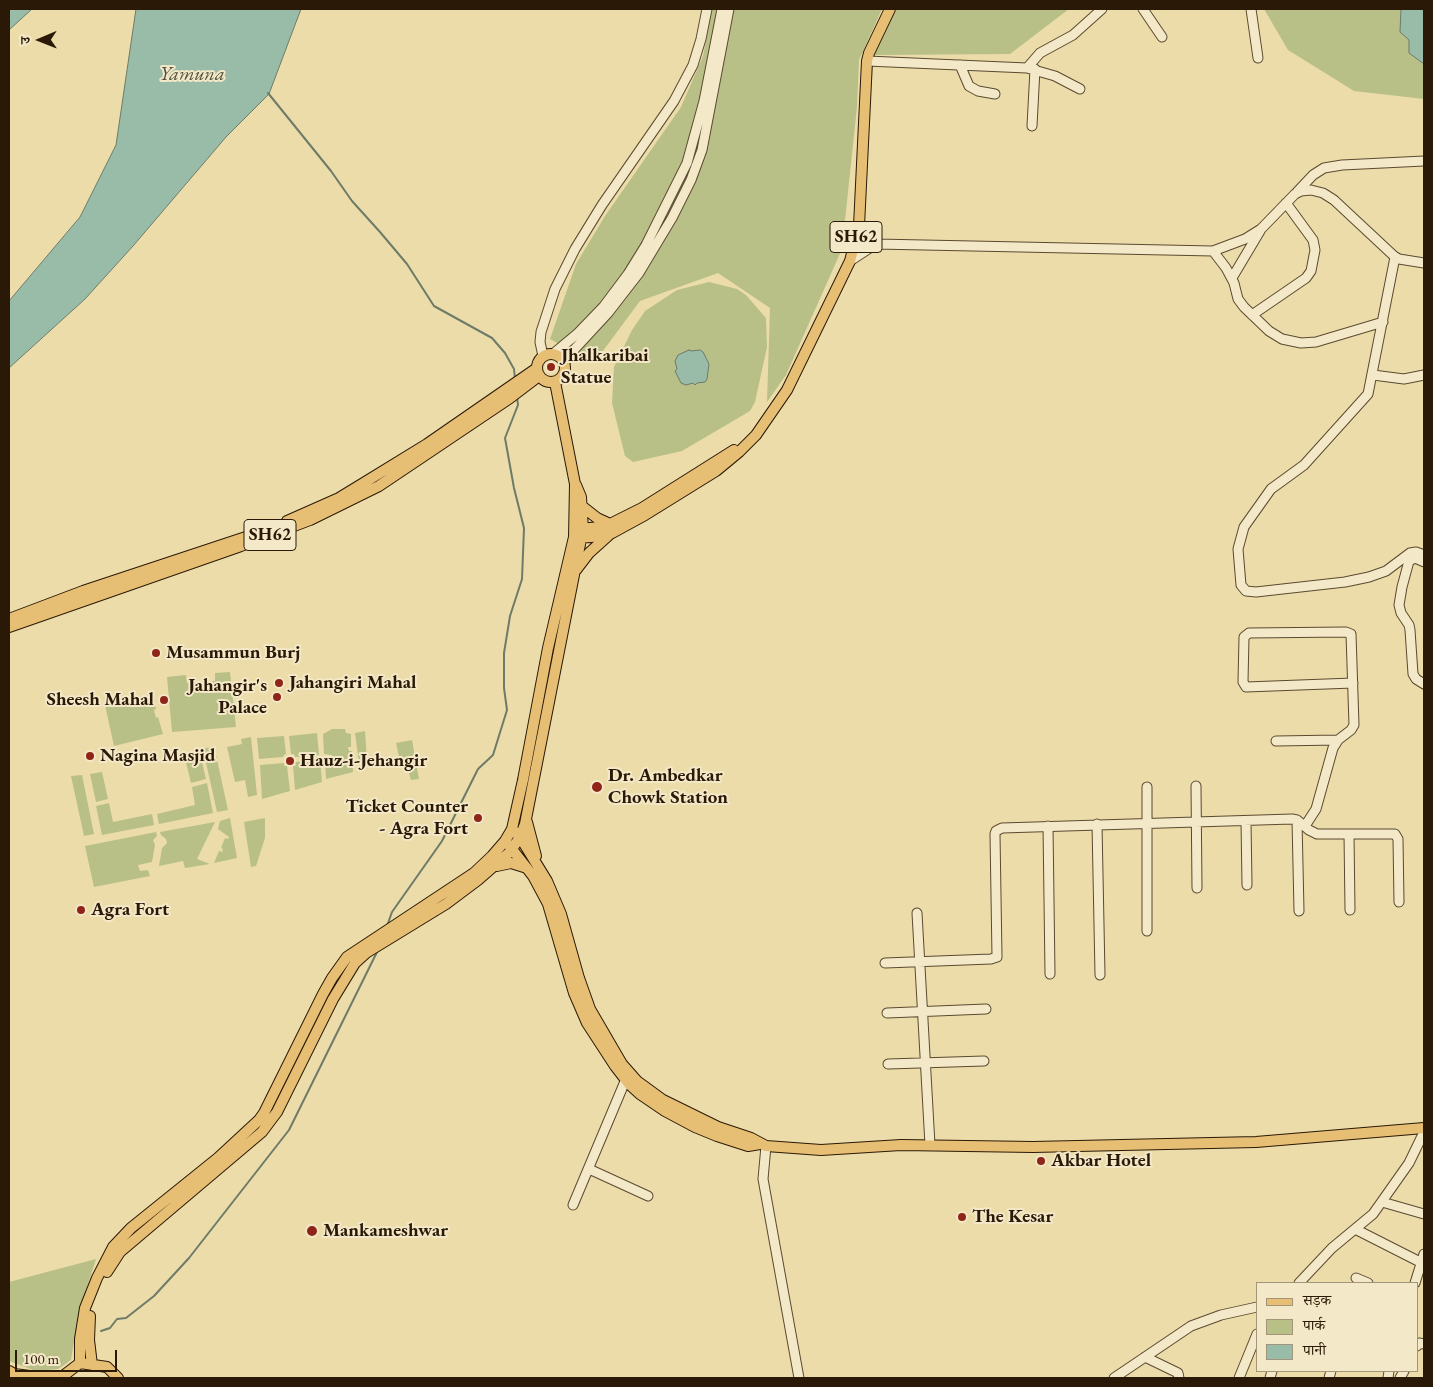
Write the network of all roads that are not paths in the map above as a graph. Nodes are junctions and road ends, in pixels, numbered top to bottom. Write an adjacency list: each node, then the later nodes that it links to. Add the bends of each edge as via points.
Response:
1 (706, 9): 29 (street, via 692,65 674,101 602,205 555,289 541,332 540,342)
2 (722, 9): 29 (street, via 704,101 683,172 628,274 577,334)
3 (729, 9): 30 (street, via 702,150 691,180 639,272)
4 (890, 9): 10 (main road, SH62)
5 (1102, 9): 12 (street, via 1073,35 1040,53)
6 (1143, 9): 8 (street)
7 (1251, 9): 9 (street)
8 (1162, 37)
9 (1258, 58)
10 (868, 61): 11 (street); 19 (main road, SH62)
11 (960, 66): 12 (street); 14 (street, via 969,86)
12 (1031, 69): 13 (street, via 1056,76); 15 (street)
13 (1080, 89)
14 (995, 94)
15 (1032, 126)
16 (1424, 161): 17 (street, via 1324,168)
17 (1295, 194): 18 (street); 23 (street, via 1311,190 1323,192)
18 (1286, 202): 20 (street); 27 (street, via 1313,240 1315,250 1311,271 1306,278)
19 (859, 226): 21 (street); 25 (main road, SH62)
20 (1261, 229): 22 (street, via 1245,240); 26 (street)
21 (876, 244): 22 (street); 25 (street)
22 (1213, 251): 26 (street)
23 (1395, 257): 24 (street); 28 (street)
24 (1424, 260)
25 (850, 261): 38 (main road, SH62, via 788,390 749,443)
26 (1232, 278): 27 (street, via 1238,299)
27 (1252, 315): 28 (street, via 1276,336 1301,342 1328,340)
28 (1383, 322): 33 (street)
29 (548, 355): 30 (main road, via 562,359); 31 (main road, via 538,363)
30 (564, 363): 34 (main road, via 565,372)
31 (538, 372): 34 (main road, via 546,382); 35 (main road, SH62)
32 (1424, 374): 33 (street, via 1404,379)
33 (1373, 375): 40 (street, via 1364,399 1304,465 1271,489 1244,527 1238,549 1241,586 1246,591 1256,592 1345,582 1386,570 1410,553)
34 (555, 382): 36 (main road)
35 (507, 395): 43 (main road, SH62, via 362,484 297,517); 44 (main road, SH62, via 379,486 310,520)
36 (575, 484): 37 (main road); 39 (main road)
37 (583, 507): 38 (main road); 39 (main road)
38 (611, 529): 39 (main road, SH62, via 601,527); 42 (main road)
39 (579, 533): 42 (main road); 58 (main road, via 548,648)
40 (1424, 555)
41 (1424, 562): 46 (street, via 1415,558 1409,561 1399,605 1410,626 1413,674)
42 (574, 572): 51 (main road)
43 (9, 620)
44 (9, 627)
45 (1353, 682): 45 (street, via 1352,637 1349,632 1249,633 1244,637 1243,682 1246,687); 47 (street, via 1354,725)
46 (1424, 684)
47 (1338, 740): 48 (street); 55 (street, via 1331,753 1316,809)
48 (1276, 741)
49 (1196, 786): 52 (street)
50 (1147, 787): 54 (street)
51 (526, 818): 60 (main road); 65 (main road)
52 (1196, 821): 53 (street); 54 (street); 67 (street)
53 (1246, 821): 55 (street); 66 (street)
54 (1148, 822): 56 (street); 73 (street)
55 (1301, 823): 59 (street, via 1317,834); 71 (street)
56 (1097, 824): 57 (street); 78 (street)
57 (1048, 826): 75 (street, via 996,831 997,957); 77 (street)
58 (512, 829): 60 (main road); 61 (main road)
59 (1349, 834): 68 (street, via 1398,836); 70 (street)
60 (520, 838): 62 (main road); 65 (main road)
61 (505, 841): 62 (main road); 69 (main road, via 474,873)
62 (512, 849): 63 (main road); 64 (main road)
63 (493, 868): 64 (main road, via 507,863); 69 (main road, via 459,895)
64 (527, 868): 87 (main road, via 548,904 578,1006)
65 (541, 871): 91 (main road, via 558,906 590,1009 622,1064 637,1081 663,1100)
66 (1247, 885)
67 (1197, 888)
68 (1399, 902)
69 (428, 910): 74 (main road)
70 (1350, 910)
71 (1299, 911)
72 (918, 913): 75 (street)
73 (1147, 930)
74 (366, 949): 79 (main road, via 347,957); 80 (main road)
75 (920, 962): 76 (street); 82 (street)
76 (885, 963)
77 (1050, 974)
78 (1100, 975)
79 (323, 994): 80 (main road); 88 (main road, via 264,1113)
80 (333, 999): 88 (main road, via 277,1112)
81 (986, 1009): 82 (street)
82 (923, 1011): 83 (street); 85 (street)
83 (887, 1013)
84 (984, 1061): 85 (street)
85 (926, 1063): 86 (street); 92 (street)
86 (888, 1064)
87 (626, 1079): 91 (main road, via 636,1091 695,1127 748,1146); 93 (street)
88 (262, 1124): 107 (main road, via 131,1228 113,1247 86,1308 80,1339); 108 (main road, via 253,1141 120,1252 102,1282 90,1318)
89 (1424, 1128): 92 (main road, via 1256,1142 1033,1147)
90 (1424, 1132): 95 (street, via 1409,1163)
91 (763, 1145): 92 (main road, via 821,1150); 112 (street, via 763,1179)
92 (930, 1145)
93 (589, 1169): 94 (street); 96 (street)
94 (648, 1196)
95 (1382, 1202): 97 (street); 98 (street)
96 (573, 1205)
97 (1424, 1214)
98 (1355, 1229): 99 (street); 101 (street, via 1332,1248)
99 (1423, 1260): 103 (street)
100 (1356, 1278): 102 (street)
101 (1301, 1282)
102 (1366, 1282)
103 (1415, 1282)
104 (1256, 1307): 106 (street, via 1191,1326)
105 (1256, 1336): 115 (street)
106 (1144, 1357): 113 (street); 114 (street, via 1178,1373)
107 (80, 1363): 108 (main road); 110 (main road)
108 (92, 1365): 111 (main road, via 107,1367)
109 (13, 1374): 110 (main road)
110 (63, 1377)
111 (118, 1378)
112 (799, 1378)
113 (1114, 1378)
114 (1180, 1378)
115 (1239, 1378)

